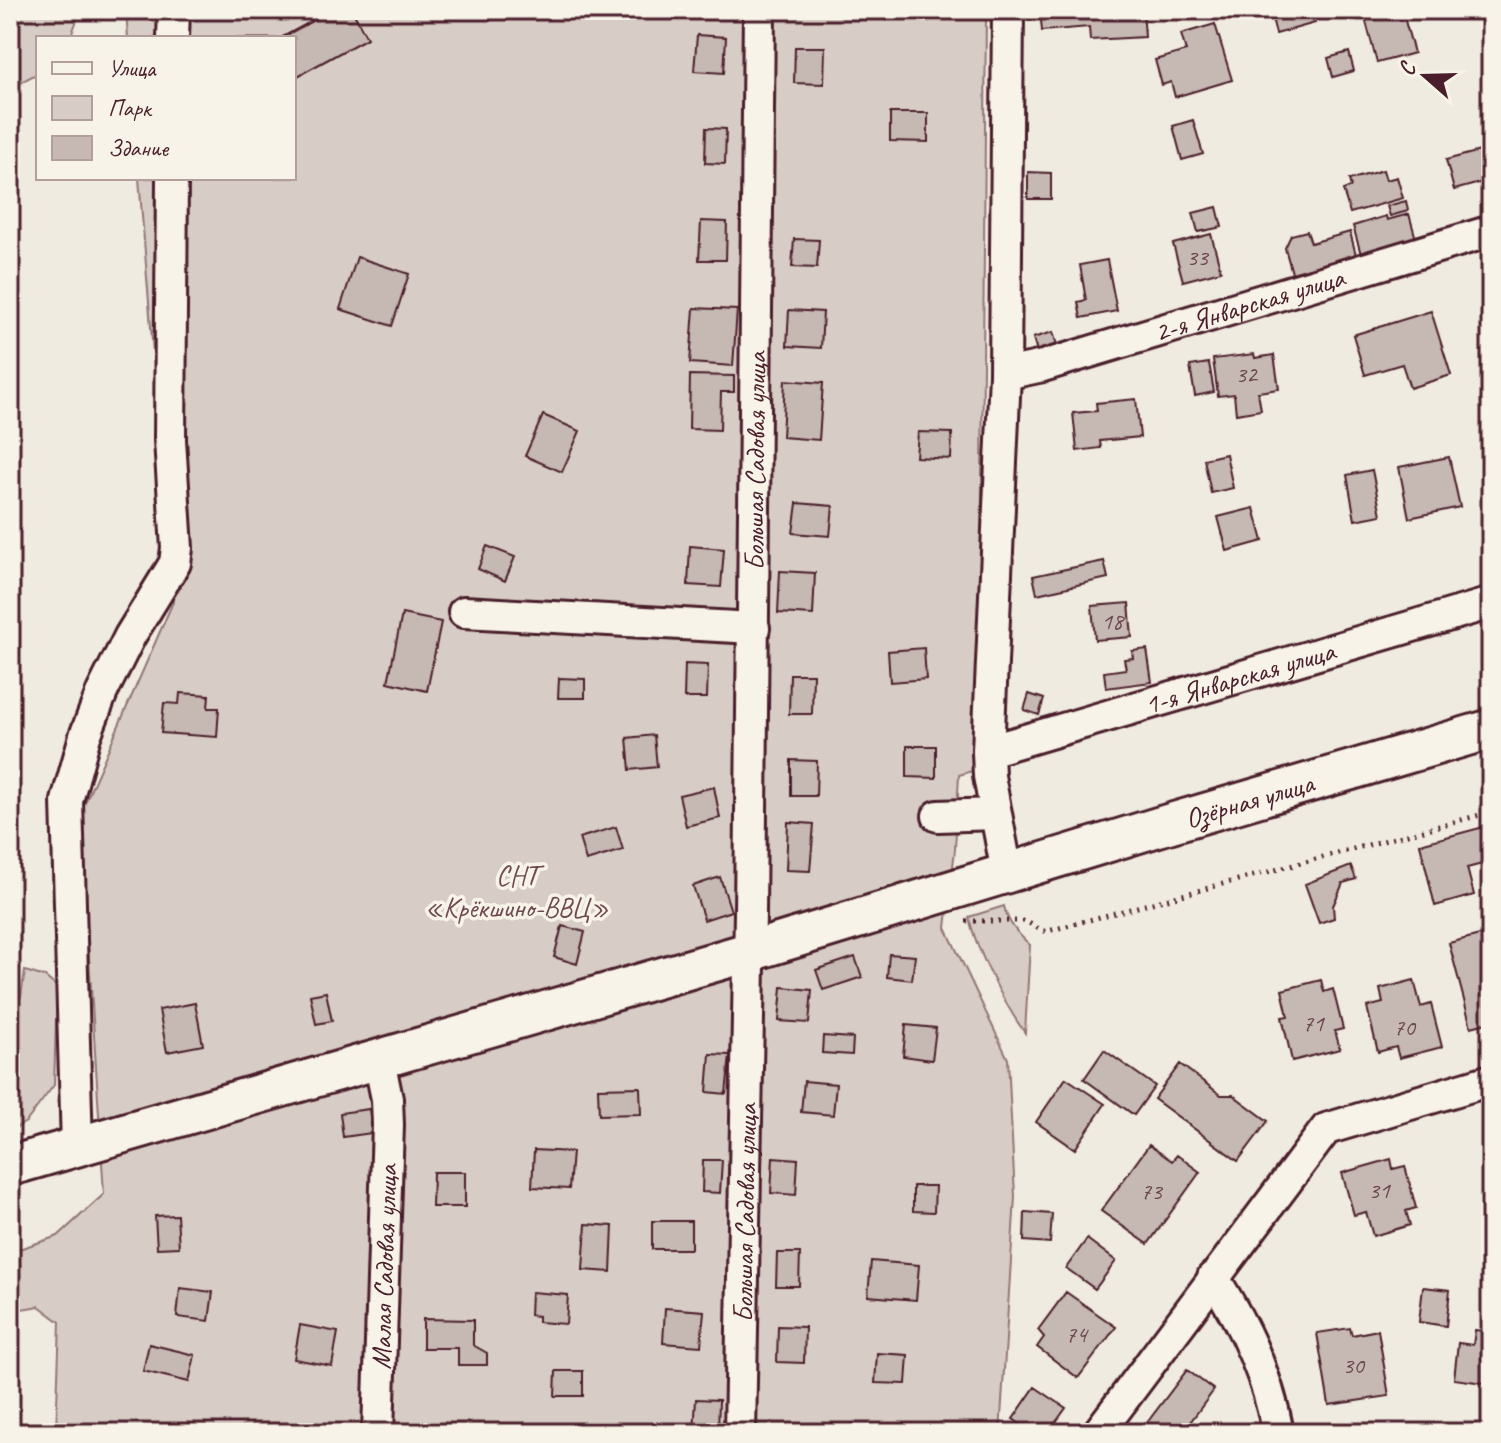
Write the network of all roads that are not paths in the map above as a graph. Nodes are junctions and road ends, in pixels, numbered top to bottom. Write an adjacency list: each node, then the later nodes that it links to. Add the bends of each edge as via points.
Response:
1 (174, 10): 4 (street)
2 (759, 10): 10 (street, Большая Садовая улица)
3 (1008, 10): 7 (street)
4 (173, 36)
5 (172, 180): 19 (street, via 170,440 175,563 102,692 67,801)
6 (1491, 231): 7 (street, 2-я Январская улица)
7 (1005, 374): 12 (street)
8 (1491, 603): 12 (street, 1-я Январская улица)
9 (464, 612): 10 (street)
10 (754, 628): 16 (street, Большая Садовая улица)
11 (1491, 729): 15 (main road, Озёрная улица)
12 (988, 751): 13 (street)
13 (995, 814): 14 (street); 15 (street)
14 (938, 816)
15 (1007, 873): 16 (main road, Озёрная улица)
16 (749, 952): 17 (main road, Озёрная улица); 23 (street, Большая Садовая улица)
17 (379, 1060): 19 (main road, Озёрная улица); 22 (street, Малая Садовая улица, via 388,1140)
18 (1491, 1080): 21 (street, via 1326,1129)
19 (77, 1147): 20 (main road, Озёрная улица)
20 (10, 1166)
21 (1213, 1277): 24 (street); 25 (street, via 1259,1361)
22 (378, 1433)
23 (740, 1433)
24 (1098, 1433)
25 (1278, 1433)

